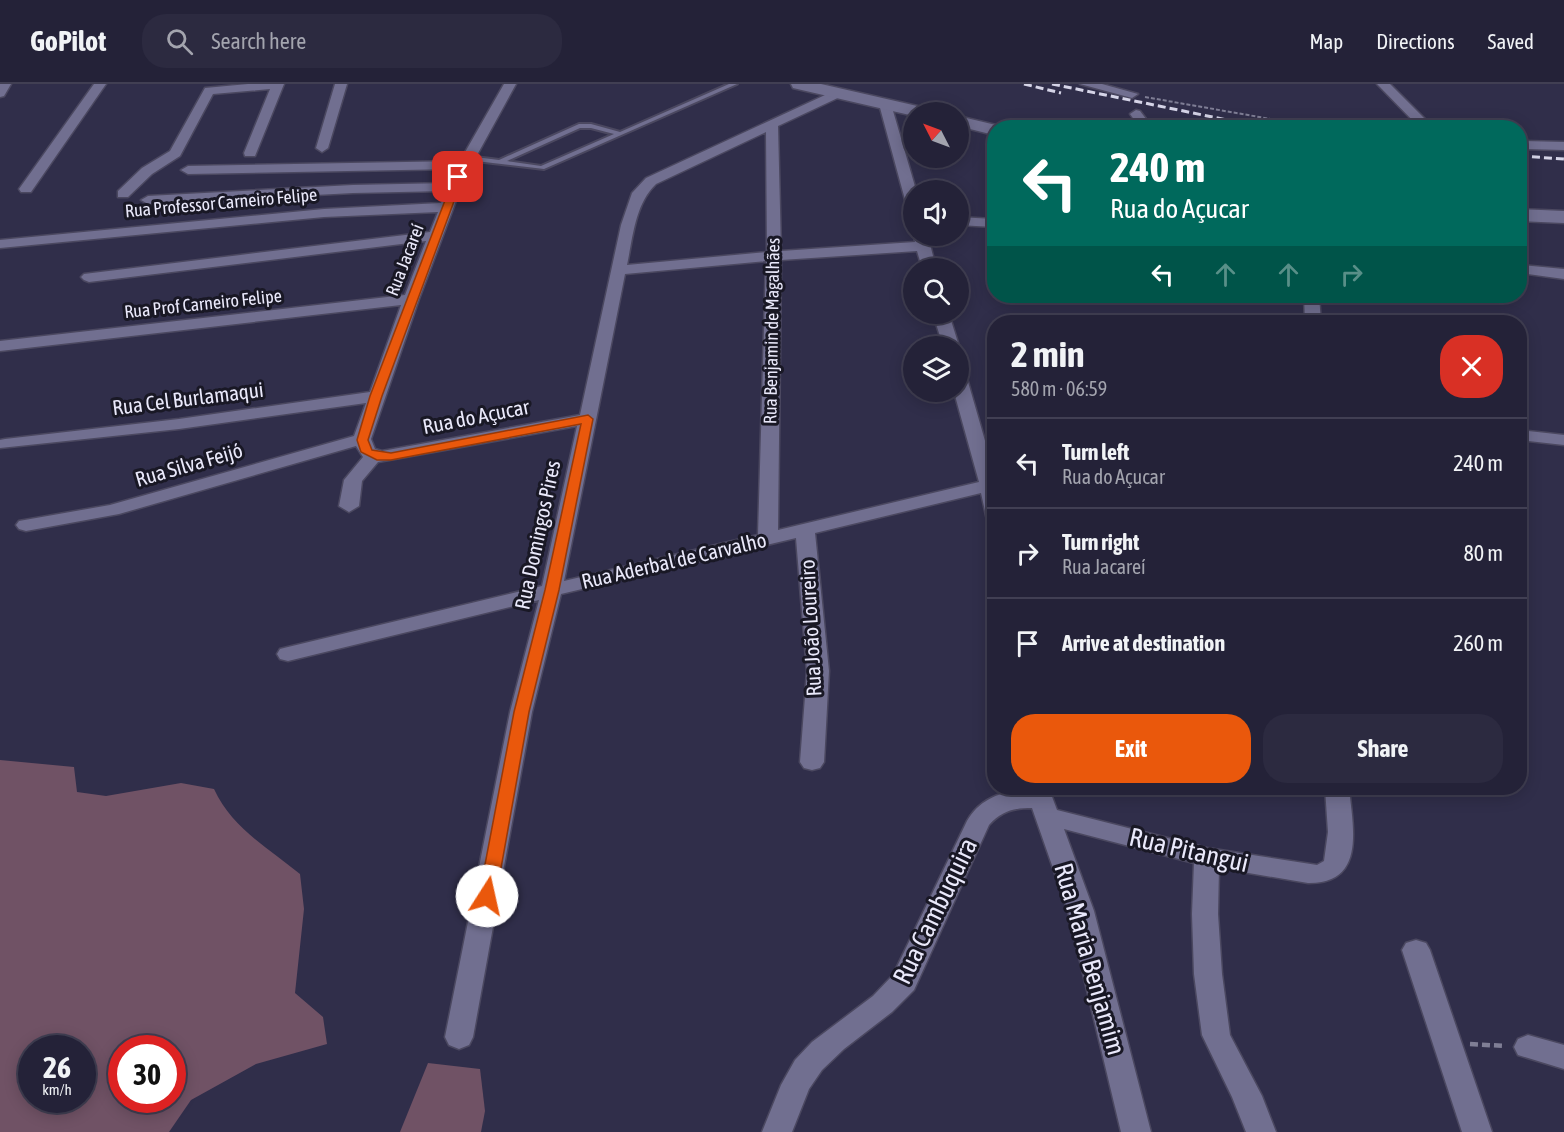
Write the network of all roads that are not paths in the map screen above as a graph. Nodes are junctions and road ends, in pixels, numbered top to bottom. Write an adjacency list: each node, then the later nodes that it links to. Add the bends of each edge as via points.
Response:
1 (5, 84): 11 (street)
2 (100, 84): 31 (street)
3 (341, 84): 24 (street)
4 (510, 84): 26 (street, Rua Jacareí)
5 (734, 84): 21 (lane)
6 (799, 84): 12 (main road)
7 (1086, 84): 10 (street)
8 (1383, 84): 17 (street)
9 (277, 85): 25 (street); 32 (street, via 209,91 175,153 147,171)
10 (1129, 89)
11 (0, 93)
12 (838, 93): 13 (main road); 18 (street, Rua Domingos Pires)
13 (885, 104): 14 (main road); 29 (street)
14 (903, 108)
15 (1136, 114): 16 (street)
16 (1141, 120)
17 (1420, 120)
18 (772, 124): 42 (street, Rua Benjamin de Magalhães); 43 (street, Rua Domingos Pires, via 651,181 639,193)
19 (969, 124): 20 (main road)
20 (987, 128)
21 (621, 134): 27 (lane, via 542,168); 27 (lane, via 579,126)
22 (1527, 145): 23 (street)
23 (1564, 146)
24 (322, 148)
25 (250, 153)
26 (466, 162): 27 (lane); 28 (street); 30 (street, Rua Jacareí)
27 (500, 162)
28 (188, 170)
29 (906, 180)
30 (455, 187): 33 (street); 34 (street, Rua Jacareí)
31 (26, 189)
32 (123, 194)
33 (148, 200)
34 (447, 207): 39 (street, Rua Jacareí); 40 (street, Rua Professor Carneiro Felipe, via 324,213)
35 (1527, 215): 36 (main road)
36 (1564, 217)
37 (969, 222): 38 (street)
38 (987, 223)
39 (435, 236): 46 (street); 47 (street, Rua Jacareí)
40 (0, 243)
41 (903, 243): 42 (street)
42 (774, 256): 43 (street); 62 (street, Rua Benjamin de Magalhães)
43 (619, 270): 51 (street, Rua Domingos Pires)
44 (1527, 270): 45 (street)
45 (1564, 274)
46 (89, 277)
47 (411, 299): 48 (street, Rua Prof Carneiro Felipe); 49 (street, Rua Jacareí)
48 (0, 346)
49 (376, 396): 53 (street, Rua Jacareí); 55 (street, Rua Cel Burlamaqui)
50 (966, 402): 57 (street)
51 (588, 419): 56 (street, Rua do Açucar); 63 (street, Rua Domingos Pires)
52 (1527, 436): 54 (street)
53 (363, 440): 56 (street, via 367,452); 60 (street, Rua Silva Feijó, via 112,510)
54 (1564, 440)
55 (5, 444)
56 (374, 456): 59 (street, via 353,480)
57 (987, 478)
58 (987, 485): 61 (street, Rua Aderbal de Carvalho)
59 (349, 506)
60 (26, 525)
61 (805, 530): 62 (street, Rua Aderbal de Carvalho); 65 (street, Rua João Loureiro, via 818,671)
62 (768, 538): 63 (street, Rua Aderbal de Carvalho)
63 (552, 590): 64 (street, Rua Aderbal de Carvalho); 70 (street, Rua Domingos Pires, via 521,712)
64 (288, 654)
65 (812, 762)
66 (1337, 795): 68 (street, Rua Pitangui, via 1340,851 1332,870 1308,874)
67 (1043, 801): 68 (street, Rua Pitangui); 73 (street, Rua Cambuquira, via 1013,799 988,809 904,982 890,1001 812,1060 796,1083); 74 (street, Rua Maria Benjamim, via 1081,911)
68 (1207, 857): 75 (street, via 1208,974 1216,1035)
69 (1416, 950): 76 (street)
70 (459, 1037)
71 (1528, 1047): 72 (street)
72 (1564, 1057)
73 (777, 1132)
74 (1136, 1132)
75 (1261, 1132)
76 (1477, 1132)

